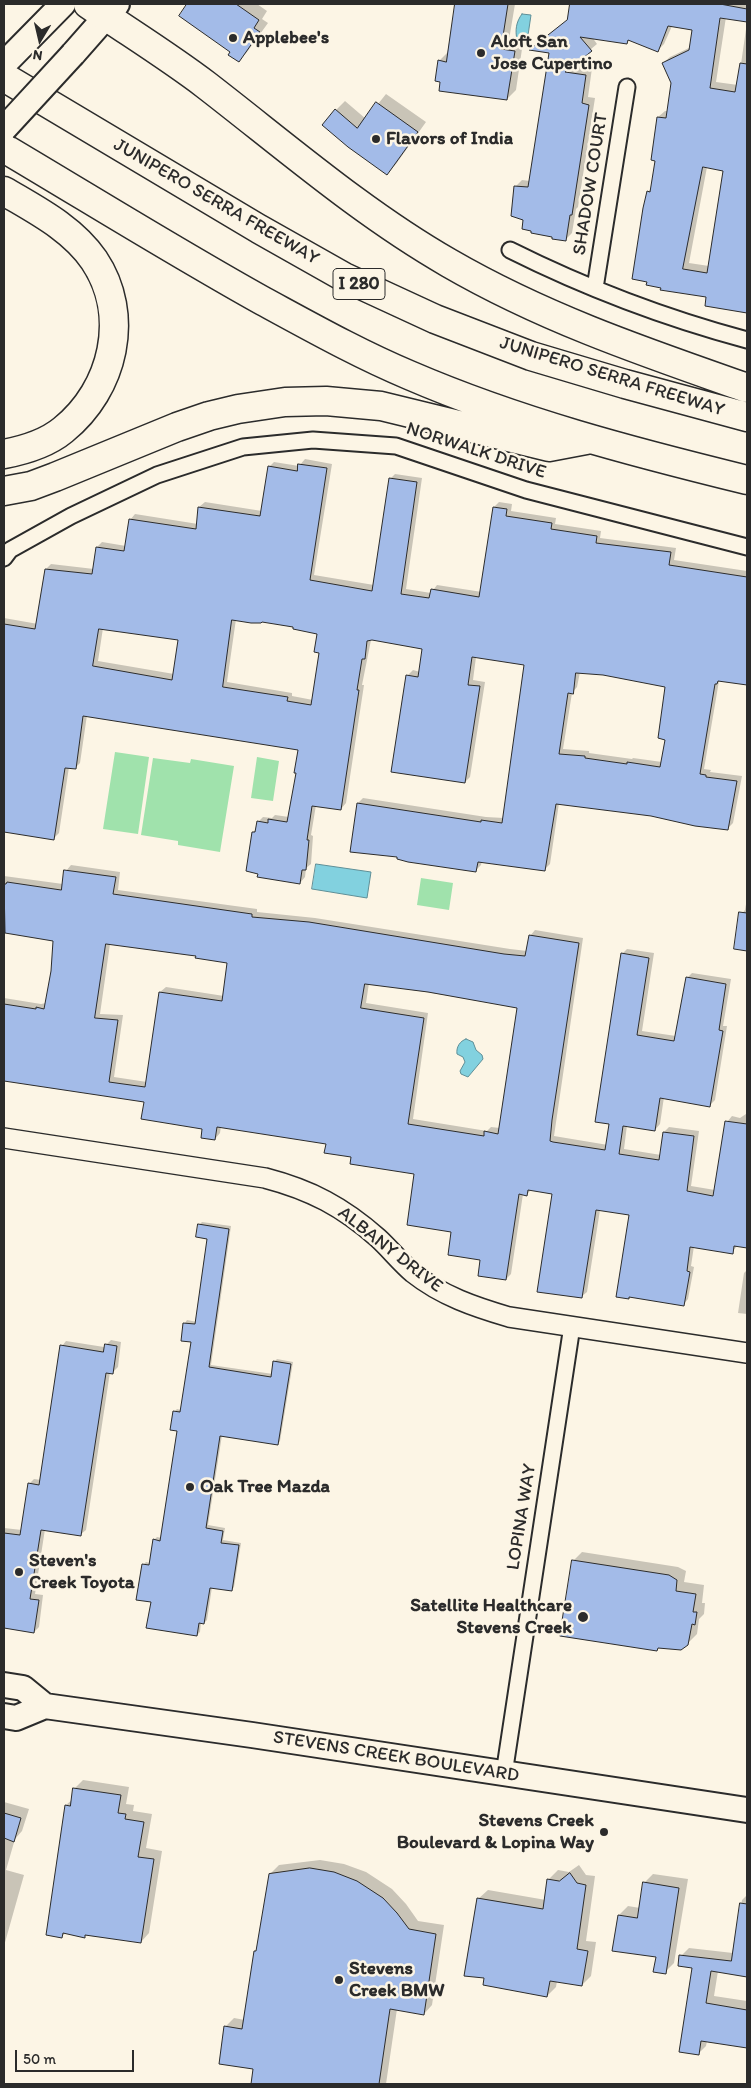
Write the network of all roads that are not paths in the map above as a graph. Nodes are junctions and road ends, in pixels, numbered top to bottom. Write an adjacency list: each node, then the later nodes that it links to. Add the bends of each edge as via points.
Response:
1 (63, 4): 3 (main road)
2 (104, 8): 6 (main road, bridge, via 73,54); 12 (highway, via 364,207 447,262 536,309 581,328)
3 (4, 64)
4 (4, 77): 13 (highway, JUNIPERO SERRA FREEWAY / I 280, via 258,229 344,277 426,315 531,356)
5 (627, 87): 10 (street, SHADOW COURT)
6 (4, 129)
7 (4, 148): 14 (highway, via 226,280 324,334 409,375)
8 (4, 191): 15 (highway, via 62,226 92,258 103,274 109,292 114,330 108,368 90,403 62,431 25,450)
9 (510, 250): 10 (street)
10 (595, 288): 11 (street, via 697,326)
11 (747, 340)
12 (747, 388)
13 (747, 417)
14 (590, 440): 16 (highway); 17 (highway, via 549,447 381,406 326,401 285,402 238,408 209,416 31,486)
15 (4, 454)
16 (747, 480)
17 (4, 491)
18 (747, 546): 19 (street, NORWALK DRIVE, via 524,489 396,446 313,440 242,447 157,475 71,516 10,550)
19 (4, 558)
20 (4, 1138): 21 (street, ALBANY DRIVE, via 265,1178 292,1185 346,1211 413,1273 447,1295 510,1317)
21 (572, 1326): 22 (street, ALBANY DRIVE); 26 (street, LOPINA WAY)
22 (747, 1353)
23 (4, 1685): 24 (main road, via 23,1688)
24 (45, 1706): 25 (main road, via 16,1718); 26 (main road, STEVENS CREEK BOULEVARD)
25 (4, 1716)
26 (504, 1774): 27 (main road, STEVENS CREEK BOULEVARD)
27 (747, 1810)

